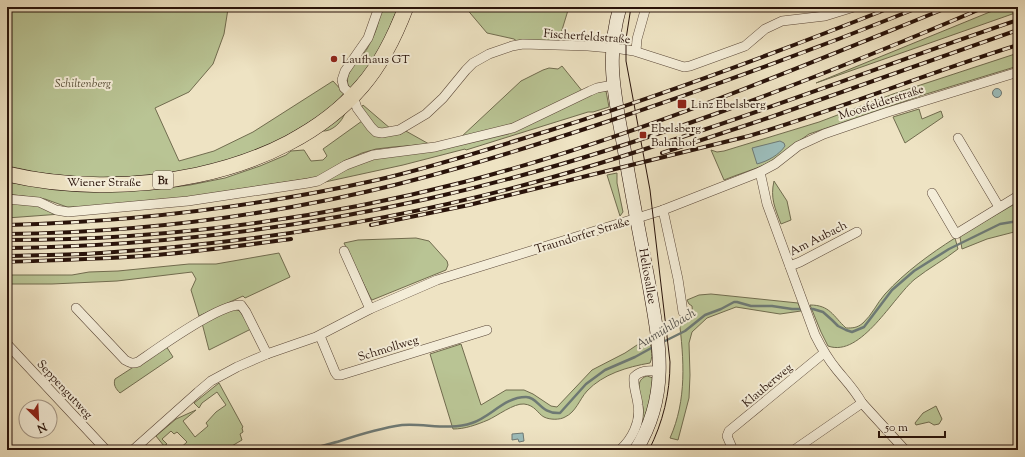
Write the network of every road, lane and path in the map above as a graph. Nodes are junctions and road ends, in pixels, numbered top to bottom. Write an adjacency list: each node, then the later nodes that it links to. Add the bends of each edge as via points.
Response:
1 (379, 7): 10 (street, via 368,38 342,76 344,88)
2 (406, 7): 10 (main road, B1, via 391,44)
3 (620, 7): 6 (street, Traundorfer Straße)
4 (646, 7): 7 (street)
5 (854, 7): 7 (street, Fischerfeldstraße, via 835,14 782,21 765,29 746,46 690,66 684,67)
6 (612, 48): 7 (street, Fischerfeldstraße); 9 (street, Traundorfer Straße); 10 (street, Fischerfeldstraße, via 523,44 500,49 473,63 426,114 413,123 390,132 376,132 357,108)
7 (636, 51)
8 (1018, 72): 12 (street, Moosfelderstraße, via 819,136 798,146)
9 (613, 85): 16 (street, via 597,88 507,130 435,147 369,156 308,184 188,201 68,212 56,210 39,202); 19 (street, Traundorfer Straße)
10 (353, 96): 13 (main road, Wiener Straße / B1, via 311,130 281,147 243,163 198,175 125,184 76,183)
11 (958, 138): 17 (street)
12 (760, 172): 18 (street, Moosfelderstraße); 22 (street, via 768,204)
13 (7, 174)
14 (932, 193): 17 (street, via 956,234)
15 (1018, 196): 17 (street)
16 (7, 199)
17 (999, 207)
18 (663, 210): 19 (street, Moosfelderstraße); 25 (street)
19 (637, 219): 24 (street, Traundorfer Straße, via 437,280); 31 (street, Heliosallee, via 652,300)
20 (857, 232): 22 (street, Am Aubach)
21 (344, 251): 24 (street)
22 (790, 266): 29 (street)
23 (76, 308): 30 (street, via 125,360 133,364 202,320 240,305)
24 (370, 309): 27 (street, Traundorfer Straße)
25 (683, 312)
26 (487, 330): 27 (street, Schmollweg, via 341,375 335,372)
27 (320, 336): 30 (street, Traundorfer Straße)
28 (7, 344): 33 (street, Seppengutweg)
29 (824, 353): 32 (street); 37 (street, Klauberweg, via 729,431 727,436)
30 (267, 354): 34 (street, Traundorfer Straße, via 211,381)
31 (659, 371): 35 (street, via 644,371 634,377 639,406 637,425); 36 (street, Heliosallee, via 655,407 649,426)
32 (862, 403): 38 (street); 39 (street)
33 (106, 450)
34 (133, 450)
35 (620, 450)
36 (636, 450)
37 (733, 450)
38 (794, 450)
39 (905, 450)

